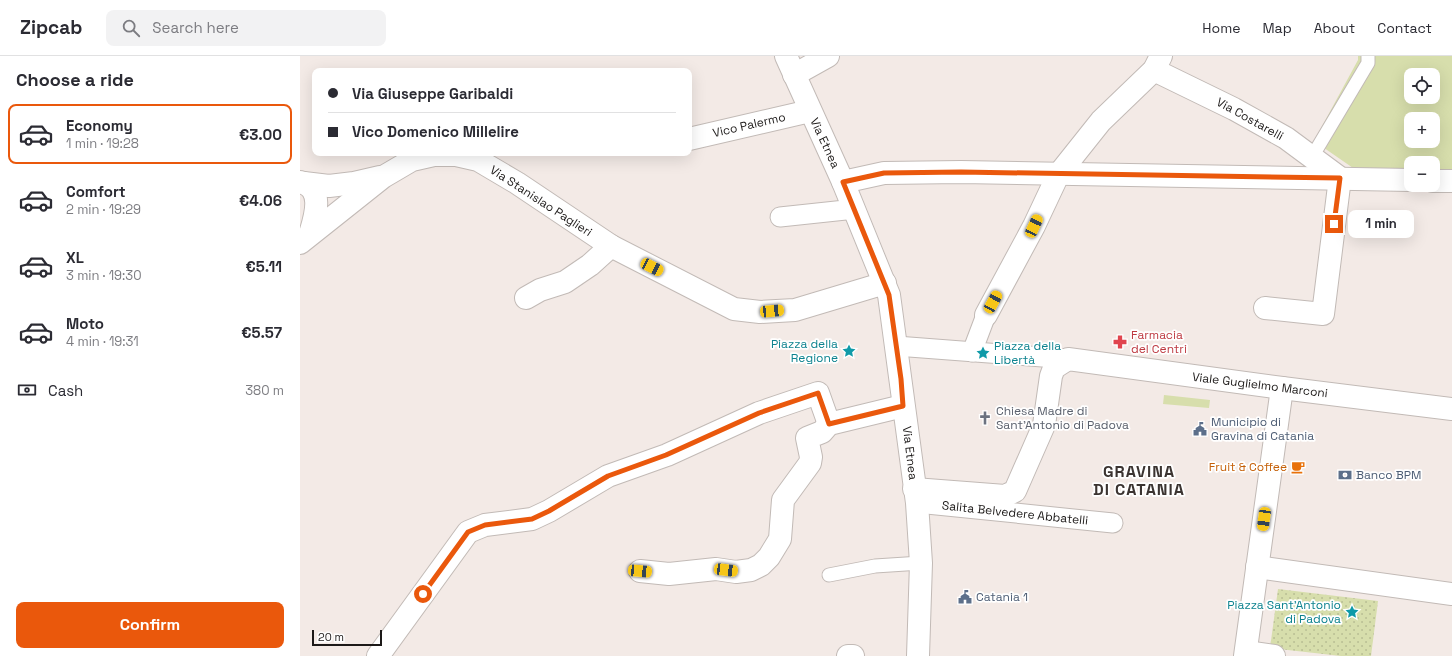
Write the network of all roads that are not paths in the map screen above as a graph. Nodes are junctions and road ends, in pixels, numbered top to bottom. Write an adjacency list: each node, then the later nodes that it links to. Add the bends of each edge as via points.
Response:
1 (828, 56): 4 (main road)
2 (1368, 56): 10 (lane, via 1368,63)
3 (1158, 63): 10 (main road, Via Costarelli, via 1286,138); 11 (main road, via 1100,121)
4 (790, 66): 5 (main road, Via Etnea)
5 (810, 111): 6 (main road, Vico Palermo); 19 (main road, Via Etnea)
6 (692, 138)
7 (430, 156): 12 (main road, Via Stanislao Paglieri, via 412,160)
8 (466, 156): 9 (main road, Via Stanislao Paglieri)
9 (477, 157): 23 (main road, Via Stanislao Paglieri)
10 (1312, 157): 13 (main road); 14 (main road, Via Costarelli)
11 (1058, 175): 13 (main road); 19 (main road, via 884,173); 27 (main road)
12 (383, 176): 18 (main road, via 329,186); 22 (main road, Via Stanislao Paglieri)
13 (1304, 178): 14 (main road)
14 (1340, 178): 15 (main road); 26 (main road, via 1323,314)
15 (1404, 180)
16 (1440, 181): 17 (main road)
17 (1452, 181)
18 (302, 182): 22 (main road, via 313,190 317,200 317,210)
19 (843, 182): 20 (main road, Via Etnea)
20 (855, 209): 21 (street); 24 (main road, Via Etnea)
21 (780, 217)
22 (305, 239)
23 (611, 246): 24 (main road, Via Stanislao Paglieri, via 734,309 760,312 795,310); 25 (main road, via 590,265 565,282 540,290)
24 (885, 283): 28 (main road, Via Etnea)
25 (526, 298)
26 (1265, 308)
27 (986, 315): 29 (street)
28 (896, 346): 29 (street); 32 (main road, Via Etnea)
29 (972, 352): 30 (street)
30 (1068, 359): 31 (main road, Viale Guglielmo Marconi); 35 (main road, via 1054,368 1044,425 1015,491 1005,496)
31 (1282, 388): 33 (main road, Viale Guglielmo Marconi); 38 (main road)
32 (903, 406): 34 (main road); 35 (main road, Via Etnea)
33 (1452, 409)
34 (829, 424): 39 (main road, via 822,432 807,438 810,463 783,500 780,539 761,565 751,570 736,572 716,569 669,574); 43 (main road, via 818,393 759,413 666,455 608,476 532,519 485,525 468,532)
35 (916, 496): 36 (street, Salita Belvedere Abbatelli); 37 (main road, Via Etnea)
36 (1113, 523)
37 (920, 563): 40 (lane, via 875,566); 46 (main road, Via Etnea)
38 (1258, 567): 41 (main road); 42 (main road)
39 (640, 571)
40 (829, 575)
41 (1452, 594)
42 (1246, 654): 47 (main road)
43 (378, 656)
44 (848, 656): 45 (main road)
45 (853, 656)
46 (918, 656)
47 (1274, 656)

